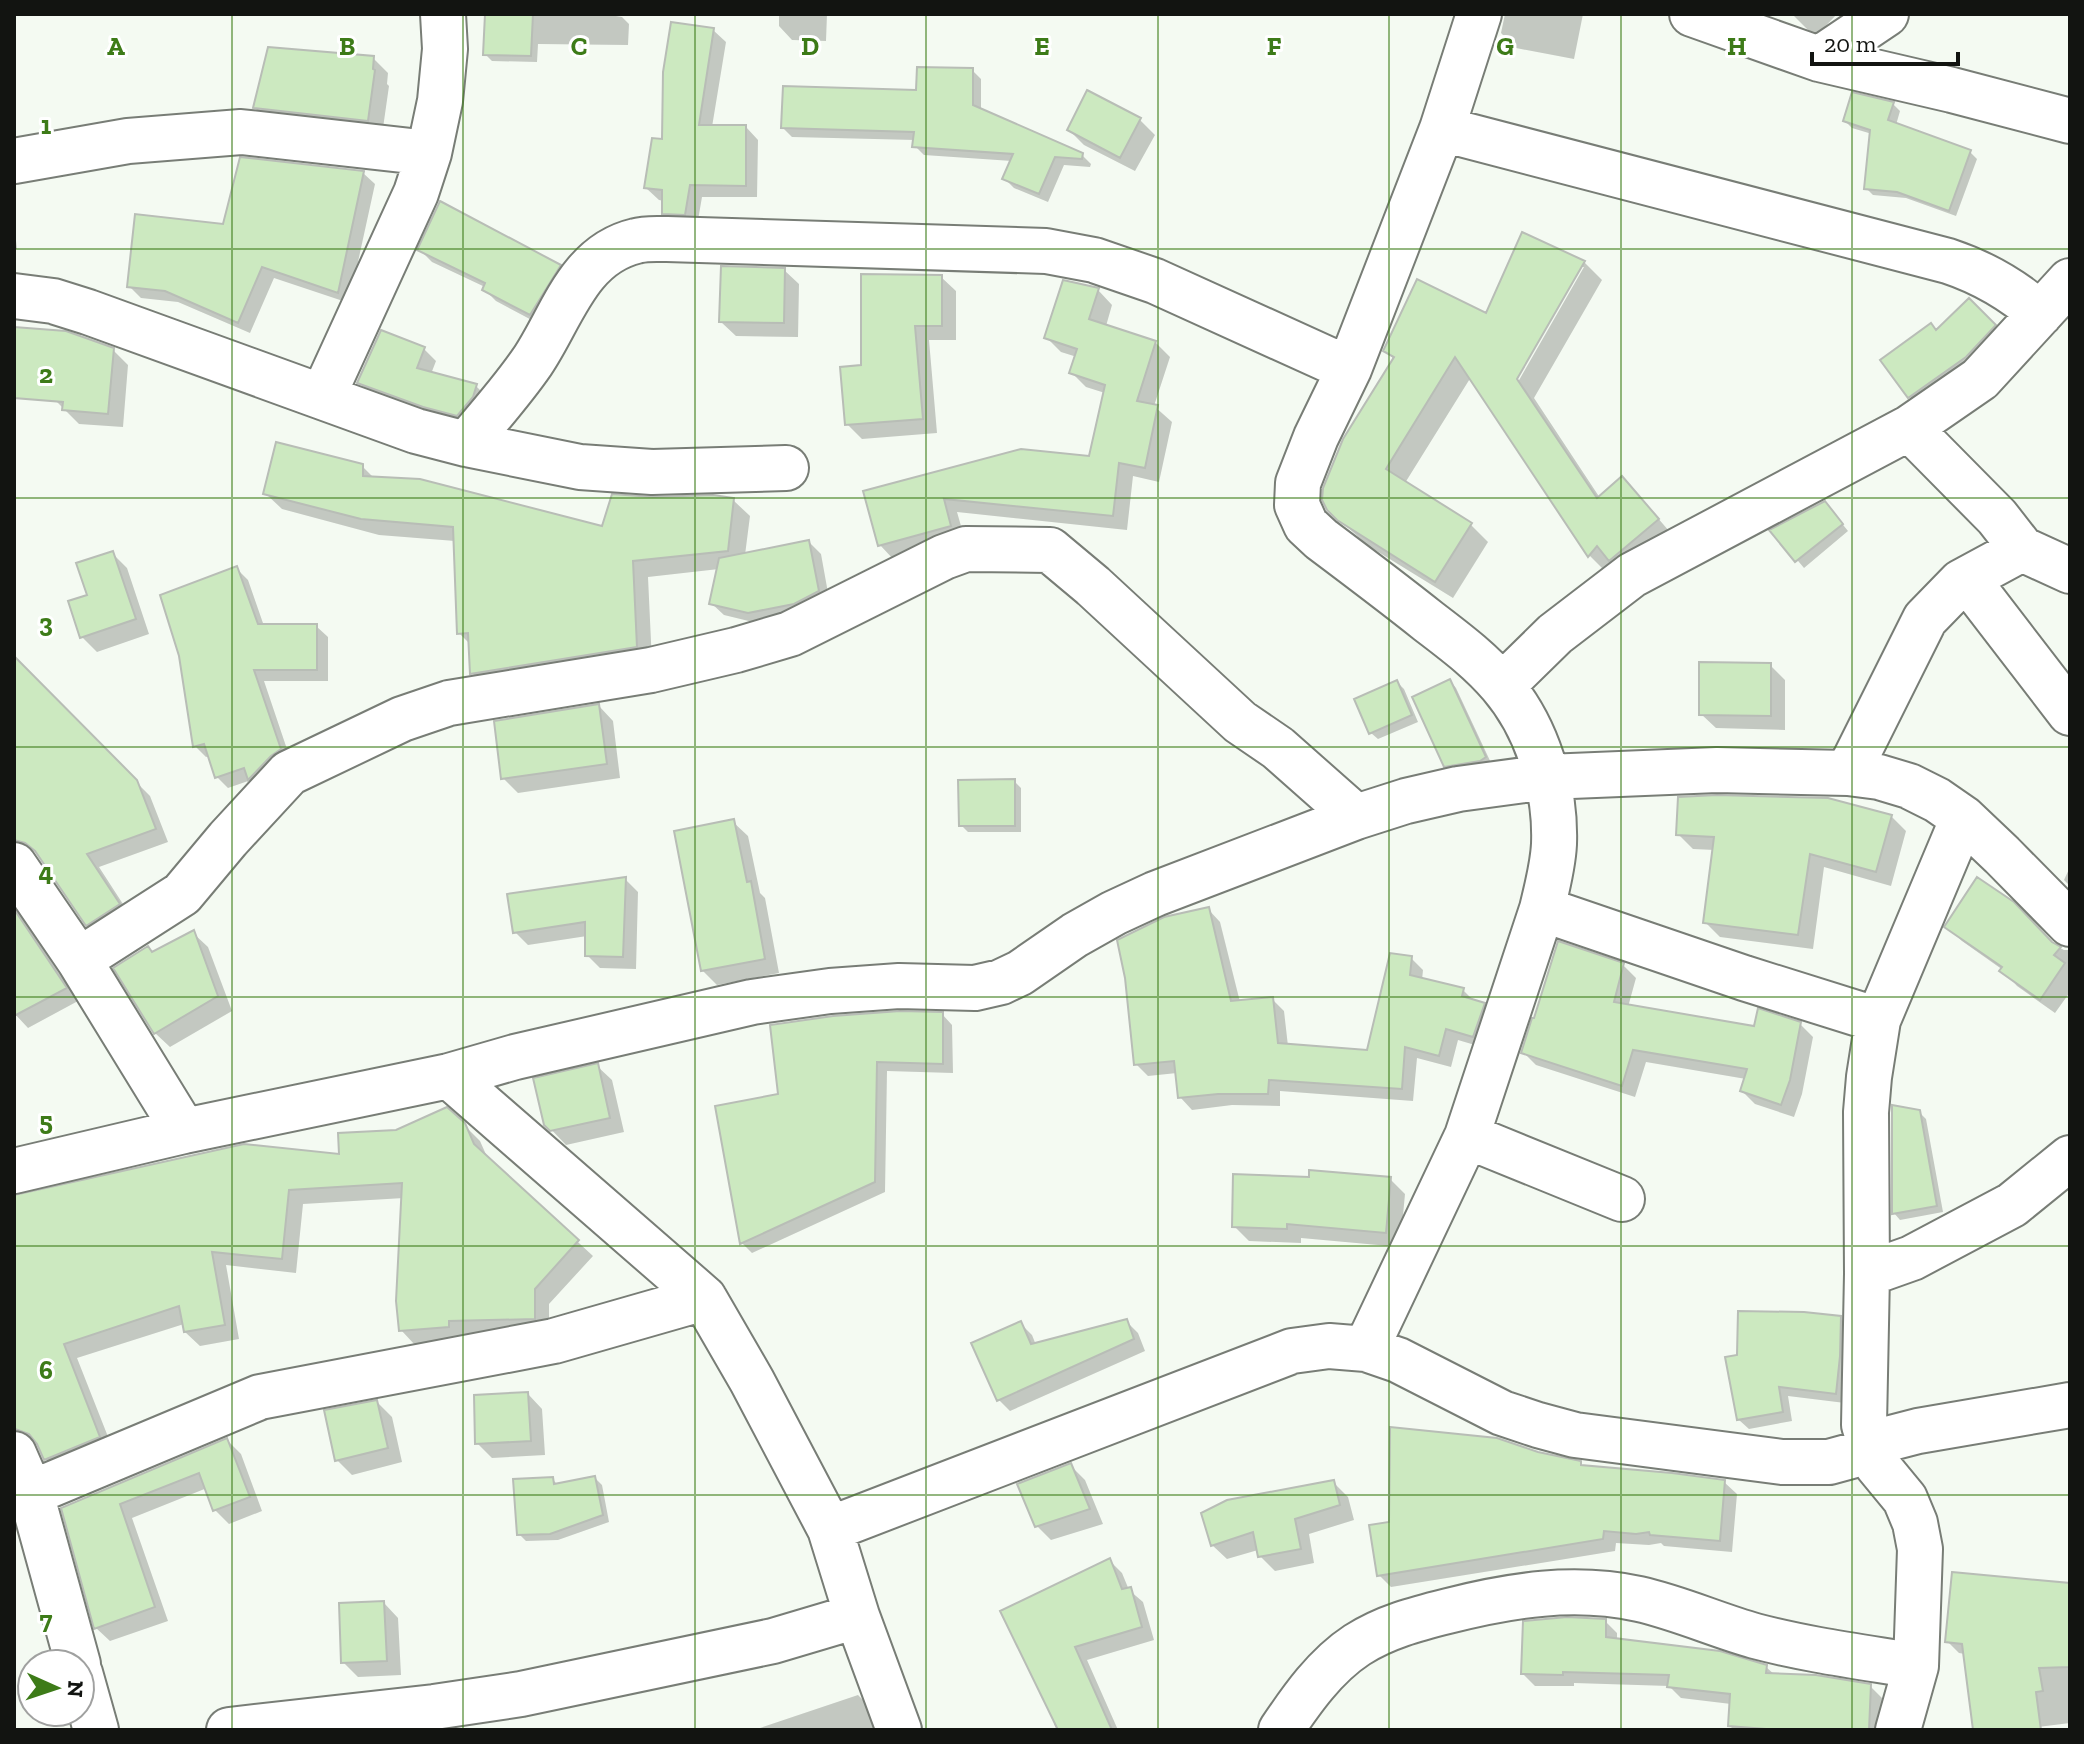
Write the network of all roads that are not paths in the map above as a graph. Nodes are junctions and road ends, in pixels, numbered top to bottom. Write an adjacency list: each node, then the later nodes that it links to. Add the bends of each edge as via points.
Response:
1 (443, 14): 8 (street, via 440,101)
2 (1479, 14): 7 (street)
3 (1692, 14): 5 (street)
4 (1886, 14): 5 (street)
5 (1819, 59): 6 (street)
6 (2070, 121)
7 (1442, 129): 12 (street, via 1974,269); 13 (street)
8 (429, 153): 9 (street, via 241,132 128,141); 14 (street, via 416,193)
9 (14, 161)
10 (2070, 281): 12 (street)
11 (14, 296): 14 (street, via 88,312)
12 (2040, 314): 15 (street, via 1980,379)
13 (1349, 369): 16 (street, via 1155,281 1094,260 1046,251 637,240 609,251 586,269 533,360); 21 (street, via 1298,483 1297,505 1306,525 1474,656)
14 (323, 396): 16 (street)
15 (1909, 428): 18 (street); 21 (street, via 1632,575 1555,634)
16 (466, 444): 17 (street, via 580,467 652,472)
17 (786, 468)
18 (2022, 549): 19 (street); 20 (street)
19 (2070, 571)
20 (1967, 579): 22 (street); 23 (street, via 1925,619)
21 (1502, 686): 24 (street, via 1532,734)
22 (2070, 713)
23 (1848, 773): 24 (street, via 1717,770); 26 (street, via 1909,786)
24 (1547, 777): 25 (street, via 1458,789); 28 (street, via 1554,844)
25 (1356, 817): 30 (street, via 1240,722 1050,550 966,549 790,634 651,670 449,703 402,719 289,773 182,894); 32 (street, via 1128,906 1001,982 975,988 830,991 752,1002)
26 (1963, 818): 29 (street); 31 (street)
27 (14, 865): 30 (street)
28 (1542, 909): 31 (street); 34 (street)
29 (2070, 924)
30 (79, 960): 33 (street)
31 (1878, 1020): 38 (street, via 1866,1112)
32 (449, 1076): 33 (street); 39 (street)
33 (184, 1131): 36 (street)
34 (1467, 1136): 37 (street); 40 (street)
35 (2070, 1158): 38 (street, via 2012,1205 1912,1258)
36 (14, 1171)
37 (1622, 1199)
38 (1867, 1274): 42 (street, via 1864,1425)
39 (704, 1298): 44 (street, via 554,1341 260,1397); 45 (street)
40 (1366, 1349): 42 (street, via 1502,1413 1575,1435 1806,1463 1829,1462); 45 (street, via 1292,1351)
41 (2070, 1405): 42 (street, via 1918,1431)
42 (1871, 1447): 48 (street, via 1915,1523 1920,1549)
43 (14, 1454): 44 (street)
44 (31, 1493): 47 (street)
45 (830, 1529): 46 (street)
46 (857, 1616): 49 (street, via 773,1641 521,1694); 50 (street)
47 (74, 1648)
48 (1916, 1666): 51 (street, via 1756,1636 1637,1599 1565,1591 1529,1594 1396,1625 1356,1645 1322,1674); 52 (street)
49 (229, 1730)
50 (899, 1730)
51 (1281, 1730)
52 (1898, 1730)

